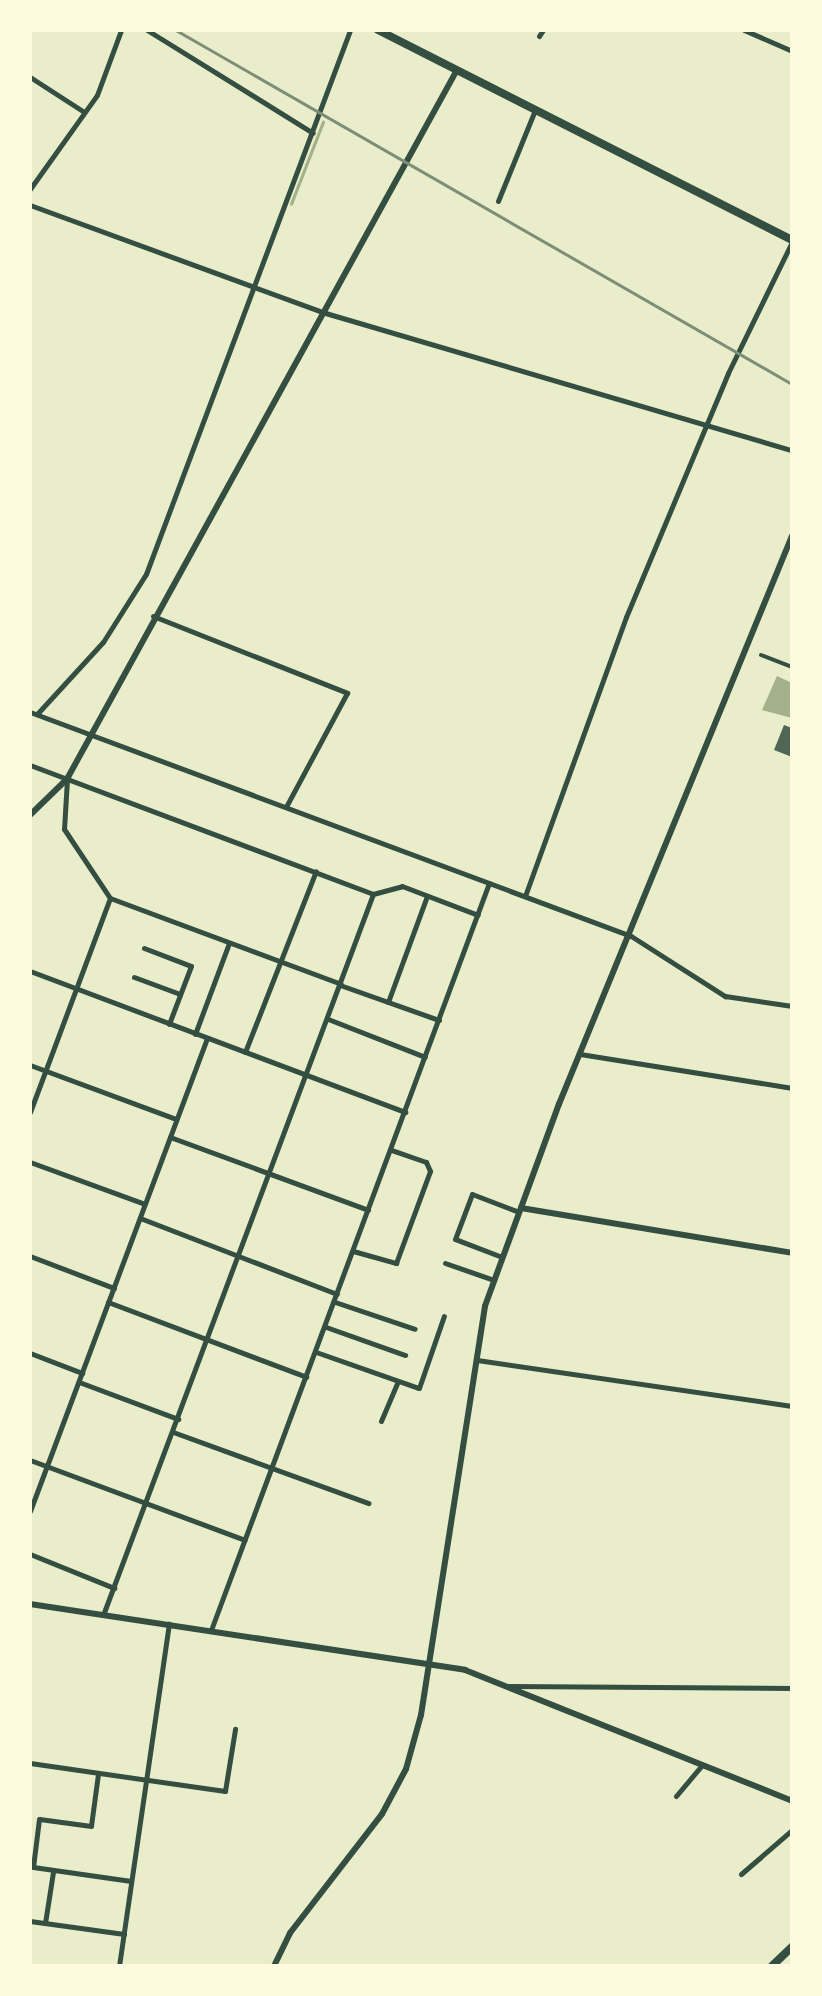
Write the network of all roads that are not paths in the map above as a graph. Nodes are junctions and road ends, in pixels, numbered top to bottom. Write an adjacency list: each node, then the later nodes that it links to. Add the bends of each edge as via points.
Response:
1 (121, 30): 10 (street)
2 (147, 30): 11 (street)
3 (350, 30): 11 (street)
4 (378, 30): 7 (main road)
5 (744, 30): 6 (street)
6 (792, 51)
7 (457, 70): 9 (main road); 17 (street)
8 (30, 77): 10 (street)
9 (535, 110): 13 (street); 15 (main road)
10 (84, 112): 12 (street)
11 (313, 133): 16 (street)
12 (30, 189)
13 (498, 201)
14 (30, 205): 16 (street, via 72,215)
15 (792, 241): 18 (street)
16 (252, 288): 17 (street); 24 (street, via 144,580 104,642)
17 (322, 312): 18 (street, via 616,402); 21 (street)
18 (707, 423): 19 (street); 34 (street, via 626,617)
19 (792, 450)
20 (792, 536): 37 (street)
21 (152, 616): 25 (street); 28 (street, via 347,693)
22 (761, 655): 23 (street)
23 (792, 667)
24 (33, 713): 25 (street)
25 (89, 733): 27 (street); 28 (street)
26 (30, 765): 27 (street)
27 (67, 778): 29 (street); 30 (street); 35 (street, via 64,829)
28 (286, 808): 31 (street)
29 (30, 815)
30 (316, 872): 32 (street); 40 (street)
31 (490, 883): 34 (street); 36 (street)
32 (373, 894): 33 (street, via 402,886); 43 (street)
33 (427, 896): 36 (street); 46 (street)
34 (524, 896): 37 (street)
35 (110, 898): 38 (street); 44 (street)
36 (478, 915): 49 (street)
37 (631, 936): 47 (street, via 725,996); 54 (street)
38 (229, 943): 40 (street); 51 (street)
39 (144, 948): 45 (street, via 191,966)
40 (282, 962): 43 (street); 53 (street)
41 (30, 971): 44 (street)
42 (134, 977): 45 (street)
43 (340, 984): 46 (street); 48 (street)
44 (76, 988): 50 (street); 57 (street)
45 (180, 994): 50 (street)
46 (388, 1002): 49 (street)
47 (792, 1006)
48 (328, 1019): 55 (street); 58 (street)
49 (439, 1020): 55 (street)
50 (170, 1024): 51 (street)
51 (195, 1034): 52 (street)
52 (207, 1038): 53 (street); 62 (street)
53 (245, 1052): 58 (street)
54 (580, 1054): 59 (street); 69 (street)
55 (425, 1057): 61 (street)
56 (30, 1065): 57 (street)
57 (45, 1071): 60 (street); 62 (street)
58 (307, 1075): 61 (street); 66 (street)
59 (792, 1088)
60 (30, 1112)
61 (405, 1112): 64 (street)
62 (176, 1119): 63 (street)
63 (170, 1137): 66 (street); 67 (street)
64 (391, 1150): 68 (street); 71 (street, via 426,1162 430,1171 403,1244 389,1265)
65 (30, 1162): 67 (street)
66 (269, 1172): 68 (street); 74 (street)
67 (145, 1204): 70 (street)
68 (368, 1210): 71 (street)
69 (520, 1210): 72 (street); 75 (street); 75 (street, via 472,1194 455,1239)
70 (140, 1218): 74 (street); 78 (street)
71 (353, 1252): 79 (street)
72 (792, 1254)
73 (30, 1256): 78 (street)
74 (238, 1256): 79 (street); 85 (street)
75 (502, 1257): 77 (street)
76 (446, 1263): 77 (street)
77 (494, 1280): 89 (street)
78 (114, 1288): 80 (street)
79 (337, 1294): 81 (street)
80 (108, 1302): 85 (street); 90 (street)
81 (335, 1302): 83 (street); 84 (street)
82 (444, 1316): 92 (street, via 419,1388)
83 (326, 1327): 86 (street); 88 (street)
84 (415, 1329)
85 (207, 1340): 91 (street); 95 (street)
86 (316, 1352): 91 (street); 92 (street)
87 (30, 1354): 90 (street)
88 (406, 1355)
89 (474, 1360): 94 (street); 111 (street)
90 (82, 1373): 93 (street)
91 (306, 1377): 100 (street)
92 (398, 1380): 96 (street)
93 (78, 1382): 95 (street); 99 (street)
94 (792, 1406)
95 (178, 1419): 97 (street)
96 (382, 1421)
97 (174, 1432): 100 (street); 101 (street)
98 (30, 1460): 99 (street)
99 (46, 1466): 101 (street); 103 (street)
100 (272, 1468): 102 (street); 104 (street)
101 (146, 1502): 104 (street); 106 (street)
102 (368, 1503)
103 (30, 1511)
104 (245, 1540): 110 (street)
105 (30, 1554): 106 (street)
106 (114, 1588): 108 (street)
107 (30, 1604): 108 (street)
108 (103, 1615): 109 (street)
109 (169, 1624): 110 (street); 118 (street)
110 (211, 1630): 111 (street)
111 (428, 1662): 112 (street); 130 (street, via 416,1739 398,1788 290,1933)
112 (509, 1686): 113 (street); 116 (street)
113 (792, 1688)
114 (235, 1729): 118 (street, via 226,1792)
115 (30, 1763): 117 (street)
116 (702, 1764): 119 (street); 120 (street)
117 (98, 1774): 118 (street); 122 (street, via 91,1826 39,1819 33,1867)
118 (146, 1780): 124 (street)
119 (676, 1796)
120 (792, 1801)
121 (792, 1830): 123 (street)
122 (54, 1870): 124 (street); 126 (street)
123 (741, 1874)
124 (131, 1881): 127 (street)
125 (30, 1921): 126 (street)
126 (45, 1923): 127 (street)
127 (124, 1934): 129 (street)
128 (792, 1947): 131 (main road)
129 (119, 1966)
130 (274, 1966)
131 (772, 1966)

